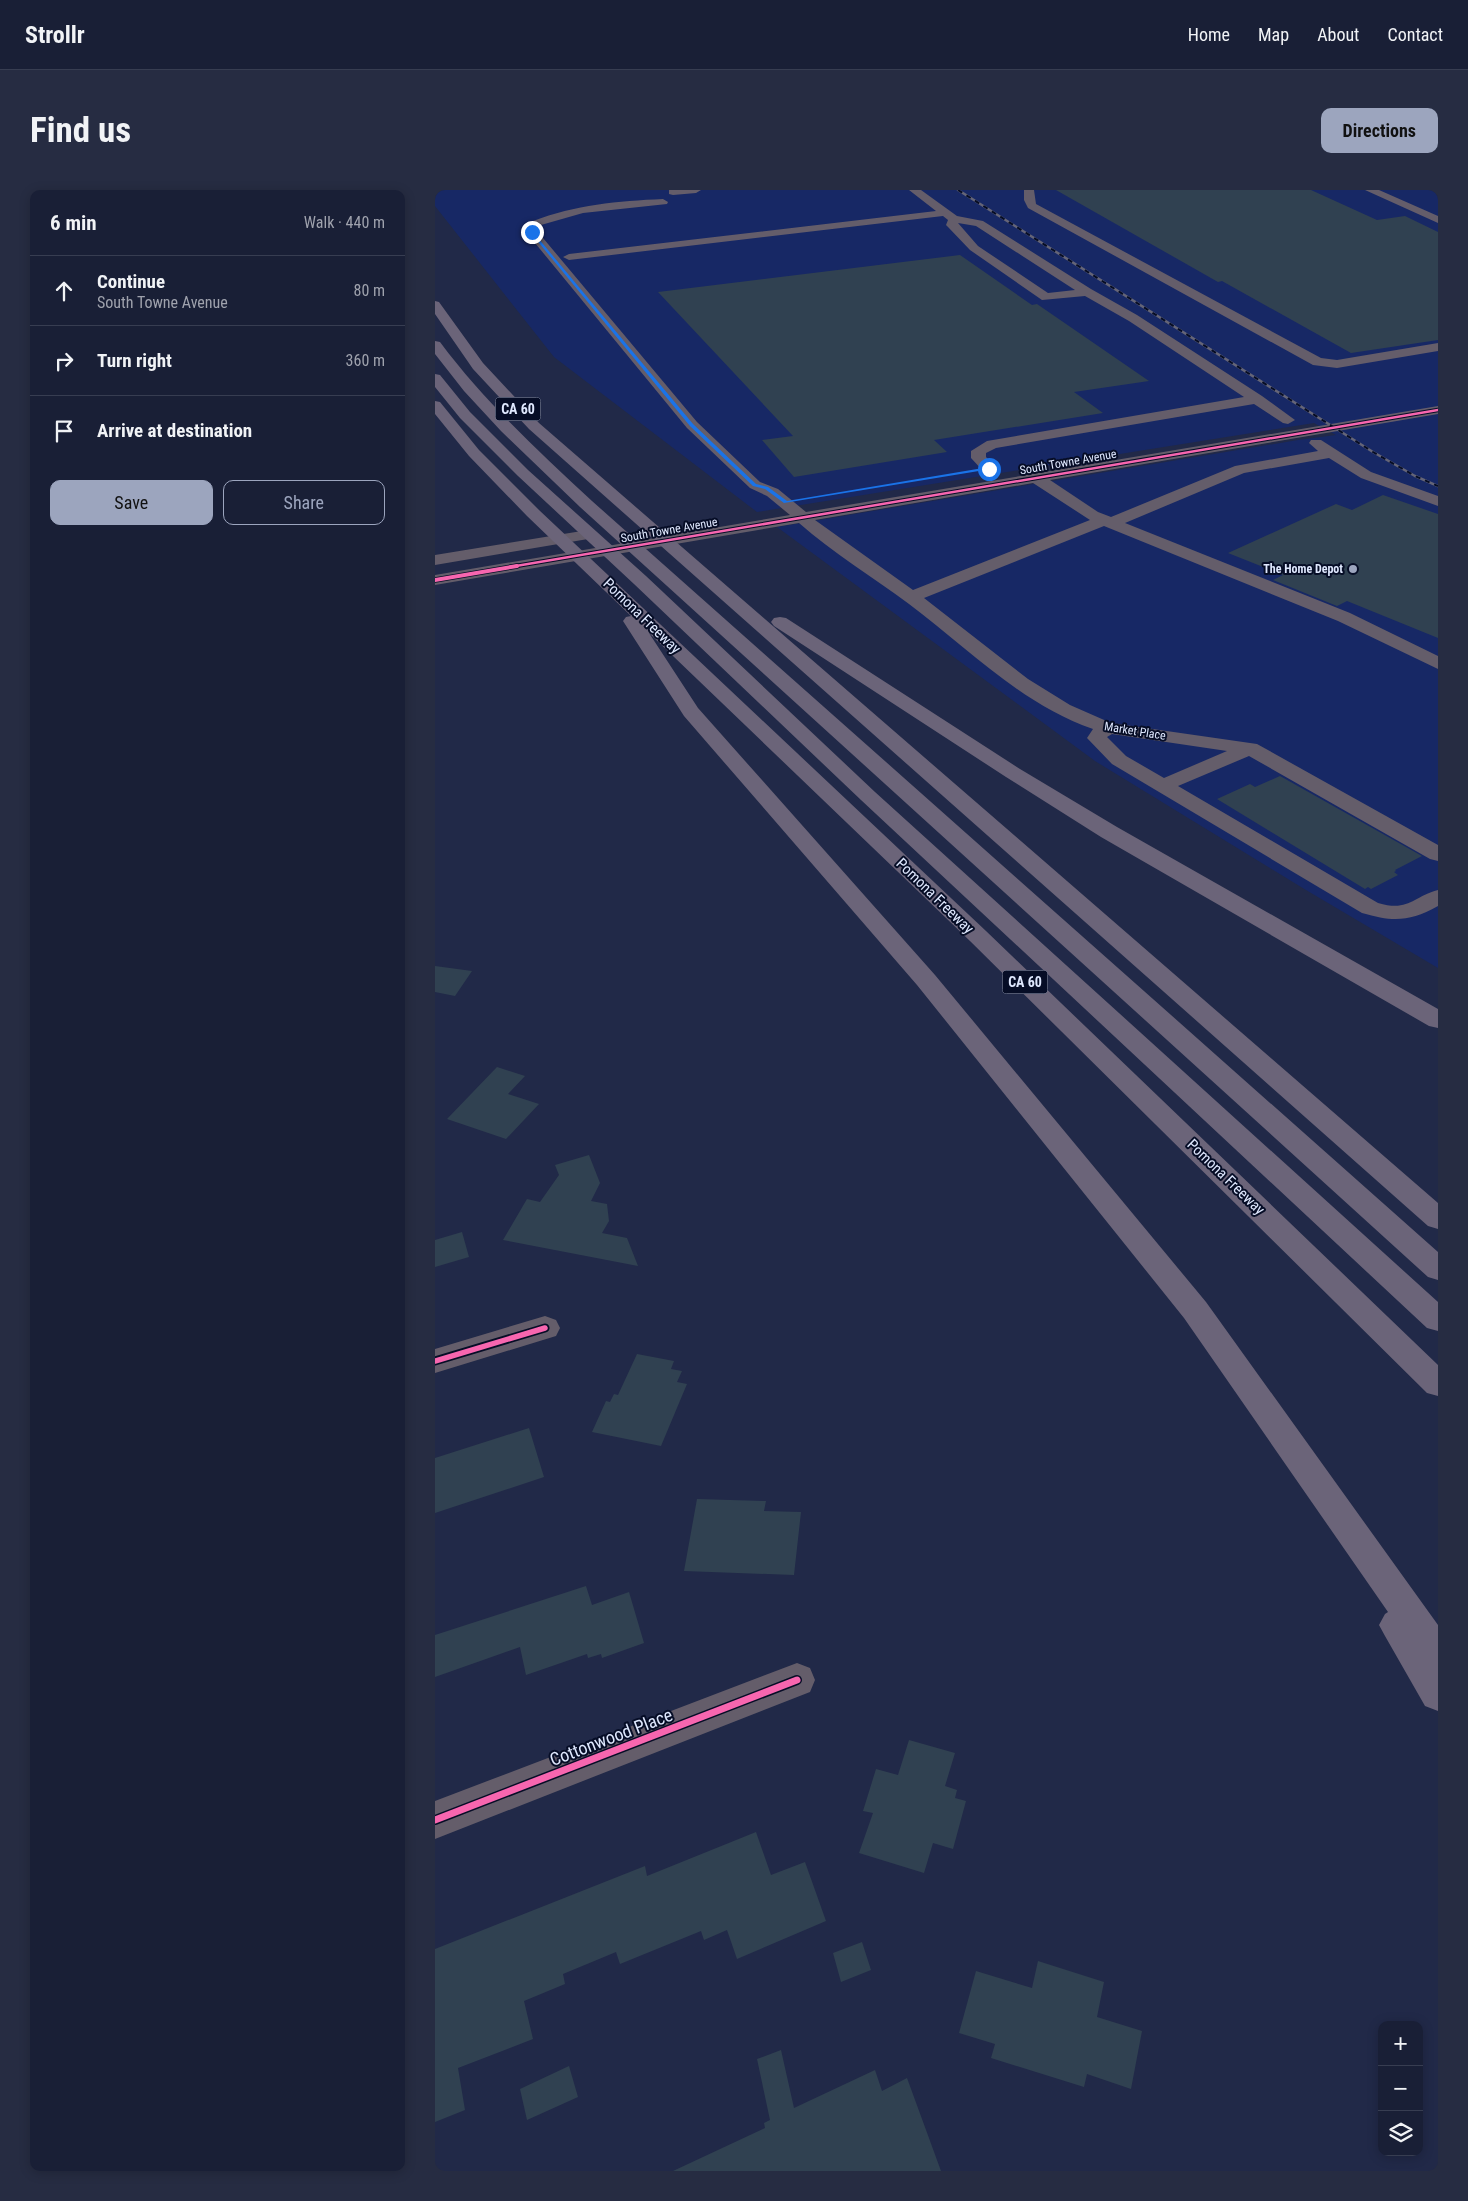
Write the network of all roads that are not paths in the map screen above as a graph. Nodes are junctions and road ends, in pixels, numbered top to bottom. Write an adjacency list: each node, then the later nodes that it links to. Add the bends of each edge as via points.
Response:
1 (696, 190): 4 (street)
2 (1029, 190): 14 (street, via 1032,206 1318,362 1337,364)
3 (1370, 190): 8 (street)
4 (672, 191): 6 (street)
5 (916, 191): 7 (street)
6 (663, 202): 9 (street, via 654,206 573,215 552,223 550,234); 31 (street, Market Place, via 556,215 537,223 532,232 692,425 755,485)
7 (949, 216): 9 (street); 11 (street, via 979,223); 11 (street, via 961,235 1046,298)
8 (1438, 220)
9 (569, 257): 10 (street)
10 (581, 271)
11 (1087, 292): 18 (street)
12 (435, 305): 38 (highway, CA 60, via 478,366 534,426)
13 (435, 346): 50 (highway, via 454,373 515,438 586,504)
14 (1438, 347)
15 (435, 378): 51 (highway, via 500,451 868,796)
16 (1438, 395): 17 (street)
17 (1421, 398)
18 (1257, 399): 22 (street); 28 (street, via 992,444 978,452)
19 (435, 405): 40 (highway, Pomona Freeway / CA 60, via 474,453)
20 (1438, 410): 24 (street, South Towne Avenue)
21 (1306, 416): 22 (street)
22 (1288, 420): 23 (street)
23 (1269, 423)
24 (1300, 433): 26 (street); 30 (street, South Towne Avenue)
25 (732, 445): 31 (street, via 770,481)
26 (1331, 453): 32 (street, via 1366,475); 35 (street, via 1240,469)
27 (1005, 466): 28 (street, South Towne Avenue)
28 (989, 469): 29 (street, South Towne Avenue)
29 (970, 472)
30 (1036, 478): 34 (street, South Towne Avenue); 35 (street)
31 (766, 488): 34 (street, Market Place)
32 (1438, 501)
33 (767, 506): 34 (street, South Towne Avenue)
34 (796, 507): 39 (street, South Towne Avenue); 41 (street, Market Place)
35 (1102, 519): 41 (street); 42 (street, via 1344,618)
36 (671, 521): 37 (street, South Towne Avenue)
37 (435, 560)
38 (699, 570): 48 (highway, via 1109,832); 49 (highway, CA 60)
39 (435, 580)
40 (609, 584): 54 (highway, Pomona Freeway / CA 60, via 1139,1091); 55 (highway, via 691,712 993,1061 1195,1310)
41 (912, 597): 43 (street, Market Place, via 1051,705 1086,722)
42 (1438, 663)
43 (1108, 728): 44 (street, Market Place); 45 (street, via 1097,738 1119,760)
44 (1250, 748): 45 (street); 46 (street, Market Place)
45 (1164, 785): 47 (street, via 1370,908 1389,914 1409,913)
46 (1438, 854)
47 (1438, 897)
48 (1438, 1020)
49 (1438, 1219)
50 (1438, 1269)
51 (1438, 1320)
52 (545, 1328): 53 (street)
53 (435, 1361)
54 (1438, 1384)
55 (1295, 1451): 56 (highway); 58 (highway)
56 (1438, 1654)
57 (797, 1680): 59 (street, Cottonwood Place)
58 (1438, 1694)
59 (435, 1820)

